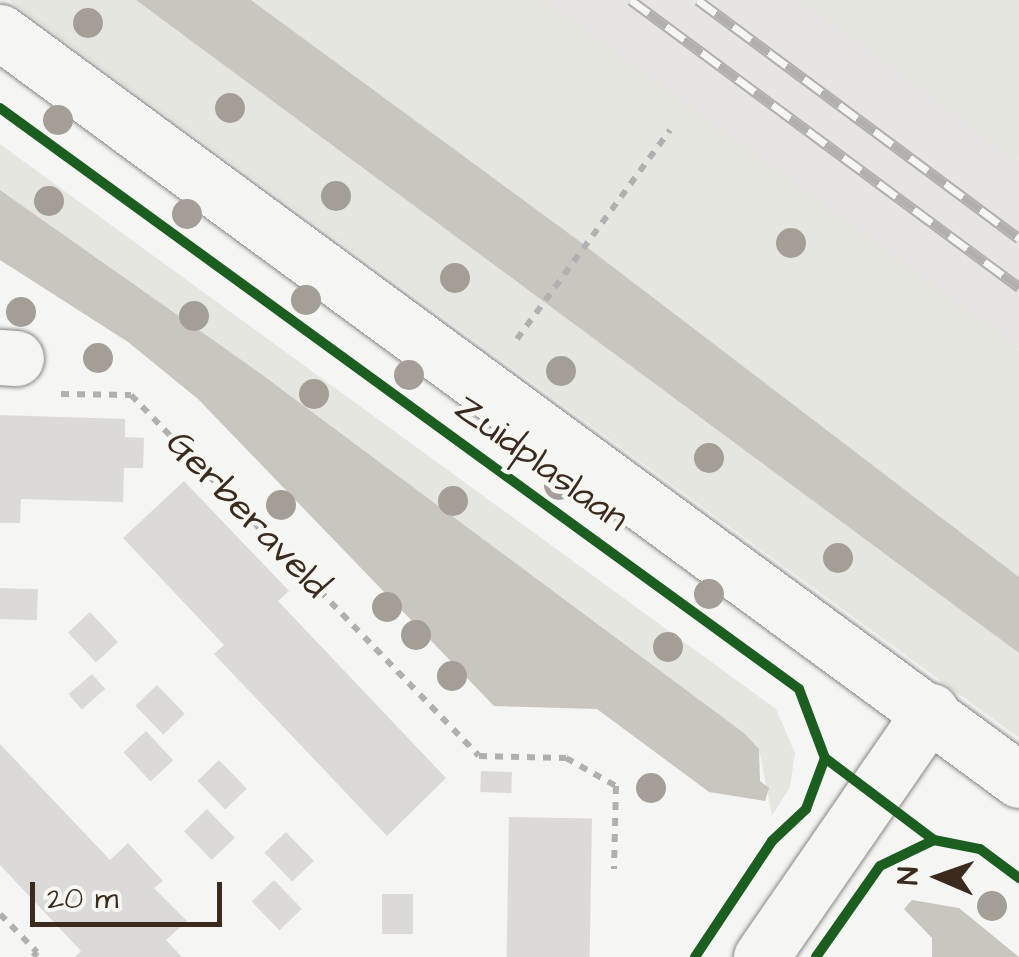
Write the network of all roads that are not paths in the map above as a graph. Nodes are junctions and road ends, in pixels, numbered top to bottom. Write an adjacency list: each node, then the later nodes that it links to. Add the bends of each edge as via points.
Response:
1 (0, 32): 2 (street, Zuidplaslaan)
2 (930, 711): 3 (street, Zuidplaslaan); 4 (street)
3 (1019, 780)
4 (761, 957)

